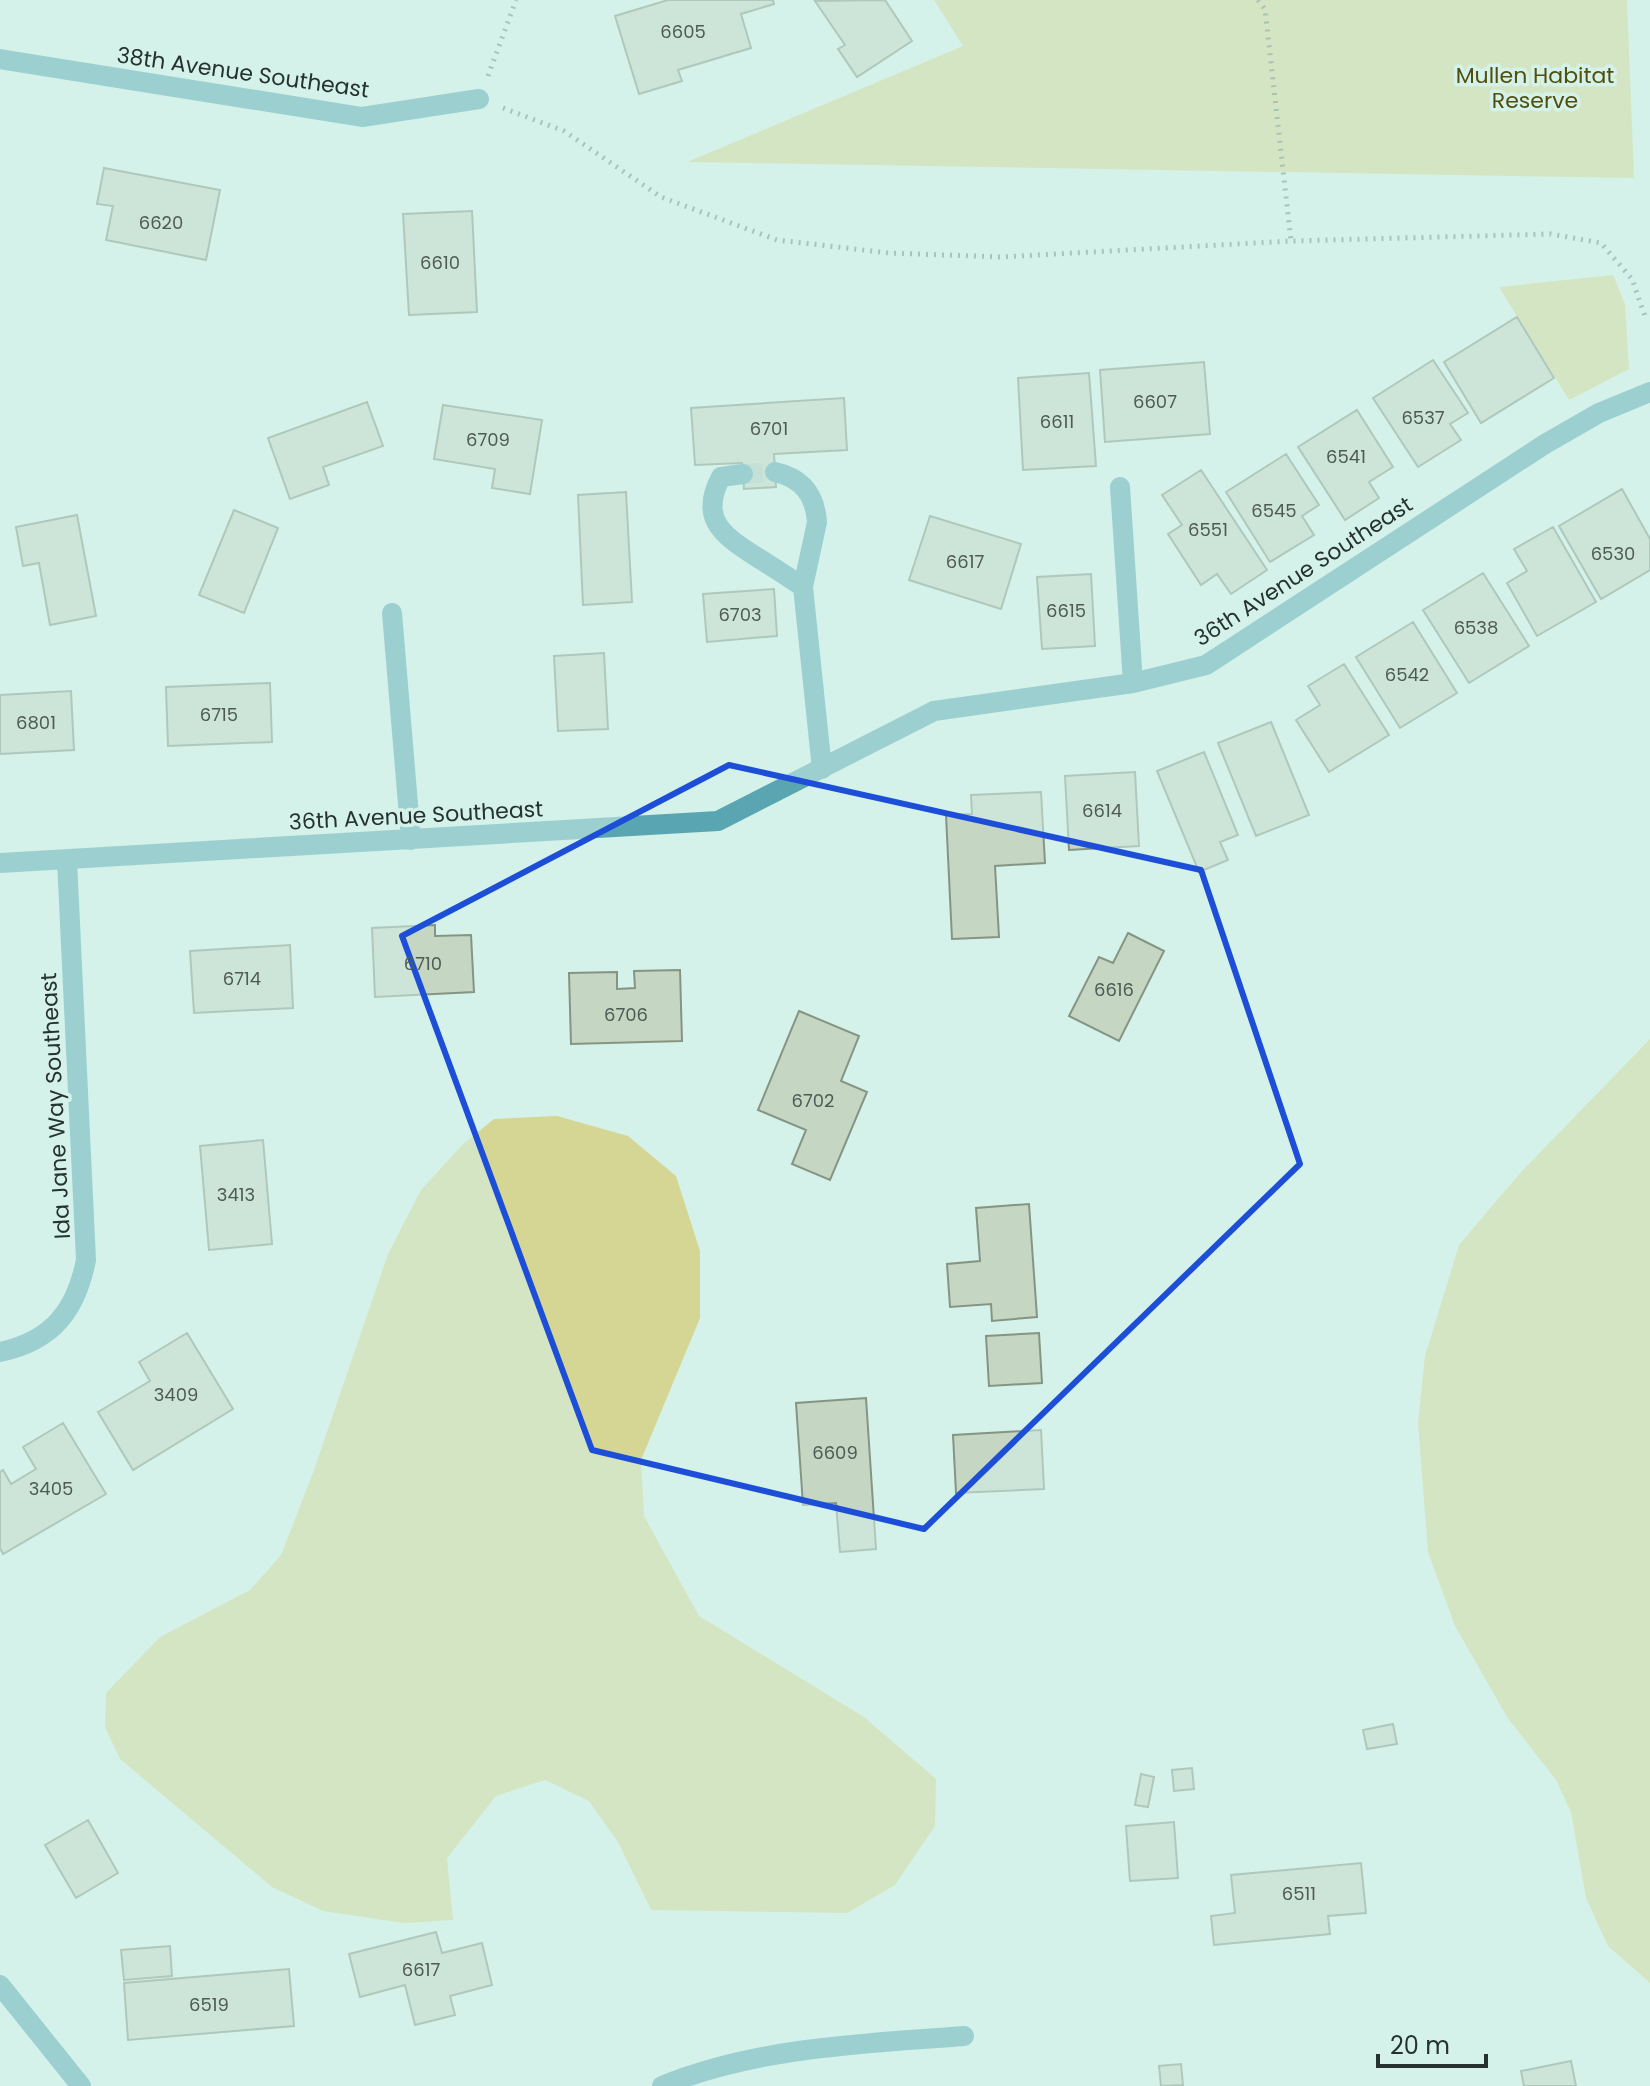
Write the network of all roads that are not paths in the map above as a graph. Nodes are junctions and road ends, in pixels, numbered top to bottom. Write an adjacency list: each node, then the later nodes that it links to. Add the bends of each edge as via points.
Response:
1 (0, 59): 2 (street, 38th Avenue Southeast, via 362,117)
2 (479, 99)
3 (1650, 392): 9 (street, 36th Avenue Southeast, via 1545,444 1206,665)
4 (775, 472): 7 (street, via 801,483 816,511)
5 (743, 474): 7 (street, via 721,477 714,490 715,520 733,541)
6 (1120, 487): 9 (street)
7 (803, 587): 10 (street)
8 (392, 613): 11 (street)
9 (1133, 683): 10 (street, 36th Avenue Southeast, via 934,711)
10 (822, 769): 11 (street, 36th Avenue Southeast, via 718,821)
11 (411, 840): 12 (street, 36th Avenue Southeast)
12 (67, 860): 13 (street, 36th Avenue Southeast); 14 (street, Ida Jane Way Southeast, via 86,1260 74,1303 60,1321 23,1347)
13 (0, 863)
14 (0, 1352)
15 (0, 1985): 17 (street)
16 (964, 2036): 18 (street, via 800,2049 700,2071)
17 (81, 2086)
18 (662, 2086)

